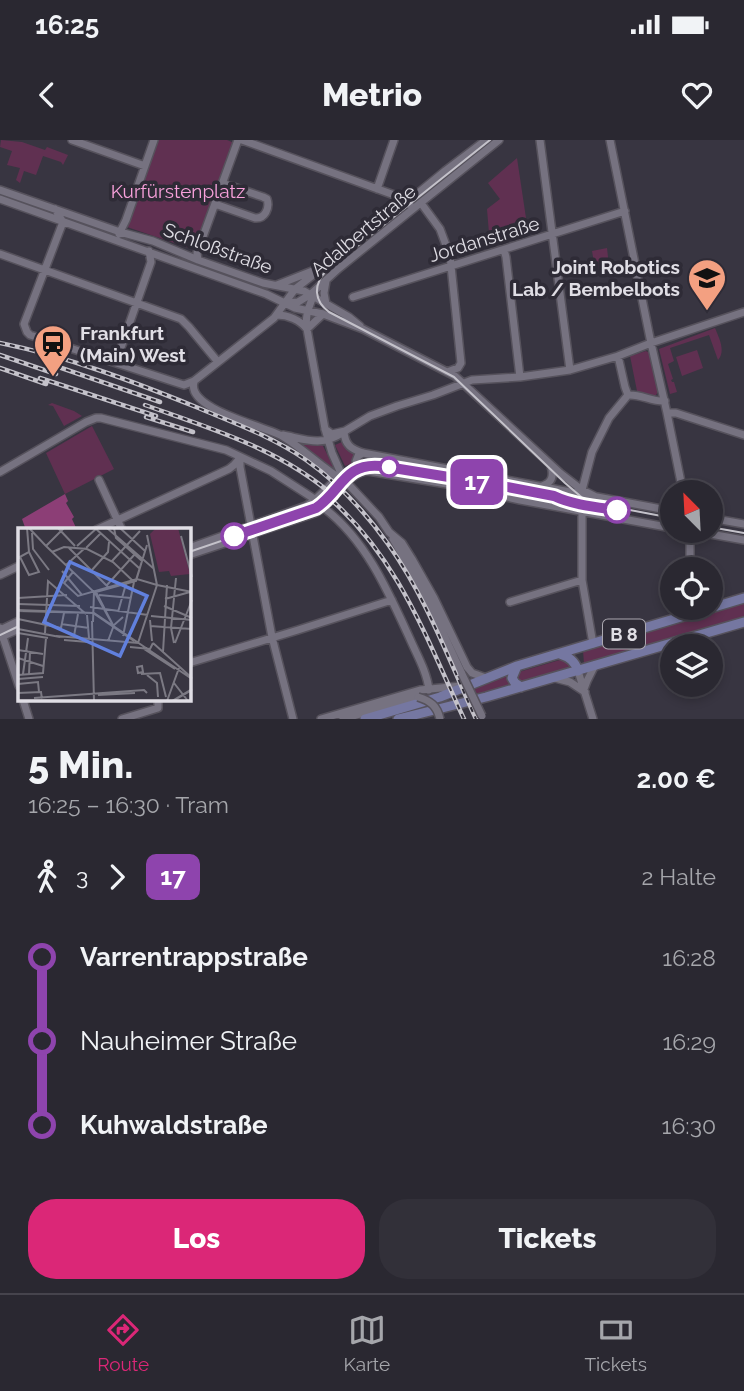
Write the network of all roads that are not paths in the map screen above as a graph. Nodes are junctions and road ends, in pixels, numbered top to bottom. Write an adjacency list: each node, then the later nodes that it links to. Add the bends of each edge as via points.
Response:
1 (72, 140): 9 (street)
2 (155, 140): 9 (street)
3 (394, 140): 12 (street)
4 (486, 140): 10 (street, Adalbertstraße)
5 (499, 140): 10 (street, Adalbertstraße)
6 (540, 140): 23 (street)
7 (610, 140): 19 (street)
8 (245, 141): 11 (street); 12 (street)
9 (145, 166): 22 (street)
10 (454, 170): 16 (street, Adalbertstraße, via 444,170); 17 (street, Adalbertstraße)
11 (222, 183): 15 (street); 15 (street, via 263,197 269,205 265,215 255,218)
12 (377, 189): 16 (street)
13 (0, 190): 18 (street, Schloßstraße)
14 (0, 199): 21 (street, Schloßstraße)
15 (215, 204): 28 (street)
16 (407, 204): 17 (street); 20 (street); 30 (street, Adalbertstraße)
17 (419, 204): 20 (street, Adalbertstraße); 29 (street, via 440,229)
18 (55, 209): 21 (street); 22 (street, Schloßstraße)
19 (625, 211): 23 (street, Jordanstraße); 48 (street)
20 (408, 213): 32 (street, Adalbertstraße)
21 (62, 225): 24 (street, Schloßstraße); 31 (street)
22 (120, 232): 24 (street); 28 (street, Schloßstraße)
23 (552, 235): 25 (street, Jordanstraße); 52 (street)
24 (117, 240): 26 (street, Schloßstraße)
25 (504, 250): 29 (street, Jordanstraße); 54 (street)
26 (149, 251): 35 (street, Schloßstraße); 39 (street, via 151,262)
27 (0, 254): 31 (street)
28 (198, 260): 33 (street, Schloßstraße)
29 (451, 266): 37 (street, Jordanstraße); 53 (street, via 461,363)
30 (323, 268): 33 (street); 34 (street, Adalbertstraße)
31 (44, 270): 39 (street); 51 (street, via 25,329 30,335)
32 (326, 279): 36 (street, Adalbertstraße); 41 (street)
33 (275, 286): 34 (street, Schloßstraße)
34 (295, 289): 36 (street, Schloßstraße); 38 (street); 40 (street, Adalbertstraße)
35 (268, 295): 40 (street, Schloßstraße); 45 (street)
36 (311, 295): 38 (street, Adalbertstraße); 41 (street, Schloßstraße); 42 (street)
37 (353, 297)
38 (303, 300): 40 (street, Adalbertstraße); 42 (street)
39 (137, 303): 50 (street, via 185,322); 51 (street)
40 (285, 303): 42 (street, Schloßstraße); 45 (street, Adalbertstraße)
41 (326, 304): 47 (street, Schloßstraße)
42 (307, 311): 44 (street, Schloßstraße); 46 (street)
43 (744, 312): 48 (street)
44 (323, 314): 46 (street); 47 (street, Schloßstraße)
45 (277, 315): 46 (street, via 296,320); 50 (street, Adalbertstraße)
46 (307, 329): 60 (street)
47 (363, 329): 53 (street, Schloßstraße)
48 (651, 343): 49 (street); 58 (street)
49 (618, 356): 52 (street); 57 (street)
50 (218, 362): 55 (street, Adalbertstraße)
51 (118, 363): 55 (street, via 182,385)
52 (570, 370): 54 (street)
53 (447, 372): 56 (street, Schloßstraße)
54 (520, 377): 56 (street)
55 (194, 381): 62 (street, via 194,392 208,404)
56 (463, 384): 61 (street, via 397,406); 68 (street, Schloßstraße)
57 (628, 395): 58 (street); 75 (street, via 592,452)
58 (665, 401): 59 (street)
59 (667, 413): 63 (street); 73 (street)
60 (325, 429): 61 (street, via 332,434); 64 (street); 65 (street)
61 (344, 431): 65 (street); 66 (street, via 349,447)
62 (280, 435): 64 (street); 72 (street)
63 (744, 435)
64 (311, 441): 65 (street)
65 (328, 441): 72 (street)
66 (363, 453): 69 (street, via 356,461); 74 (street)
67 (240, 458): 70 (street, via 226,450 101,418 90,419); 76 (street, via 271,471); 80 (street, via 229,469); 85 (street)
68 (551, 465): 74 (street, via 553,476); 75 (street, Schloßstraße)
69 (368, 471): 72 (street); 75 (street, via 520,500)
70 (0, 472)
71 (99, 480): 80 (street)
72 (343, 480): 76 (street, via 331,484); 77 (street); 86 (street)
73 (681, 480)
74 (541, 487): 75 (street)
75 (581, 498): 78 (street, Schloßstraße); 82 (street, Schloßstraße, via 595,514); 93 (street)
76 (316, 500): 85 (street)
77 (324, 508): 85 (street); 95 (street, via 358,543)
78 (660, 508)
79 (723, 520): 81 (street)
80 (118, 521): 83 (street); 84 (street)
81 (744, 524)
82 (660, 525)
83 (101, 528)
84 (121, 528)
85 (252, 529): 89 (street); 90 (street); 102 (street)
86 (389, 532): 109 (street, via 412,559 467,667); 128 (street, bridge, via 423,590)
87 (723, 536): 88 (street)
88 (744, 540)
89 (191, 547)
90 (191, 554)
91 (18, 566): 92 (street)
92 (0, 575)
93 (582, 580): 96 (street); 103 (street)
94 (744, 598): 97 (main road, B 8)
95 (391, 600): 102 (street); 114 (street)
96 (510, 603)
97 (723, 603)
98 (663, 620): 103 (main road, B 8)
99 (18, 622): 101 (street)
100 (744, 622): 107 (main road, B 8)
101 (1, 632): 111 (street)
102 (272, 637): 105 (street); 121 (street)
103 (593, 644): 104 (main road, B 8)
104 (558, 654): 106 (main road, B 8); 108 (main road, via 571,659)
105 (191, 662)
106 (517, 666): 109 (main road, B 8); 113 (main road, via 512,678)
107 (595, 666): 108 (main road, B 8); 115 (street)
108 (578, 671): 110 (main road, B 8); 115 (street)
109 (486, 678): 112 (main road, B 8)
110 (553, 678): 113 (main road, B 8); 115 (street)
111 (18, 684)
112 (472, 684): 114 (street); 124 (main road, B 8)
113 (521, 687): 118 (main road, B 8)
114 (429, 690): 122 (street)
115 (585, 691): 129 (street)
116 (24, 702): 119 (street)
117 (158, 704): 120 (street)
118 (446, 706): 125 (main road, B 8); 126 (street)
119 (29, 719)
120 (122, 719)
121 (293, 719)
122 (321, 719)
123 (343, 719): 127 (street, bridge, via 418,697 432,703)
124 (365, 719)
125 (398, 719)
126 (430, 719)
127 (440, 719)
128 (483, 719)
129 (593, 719)

